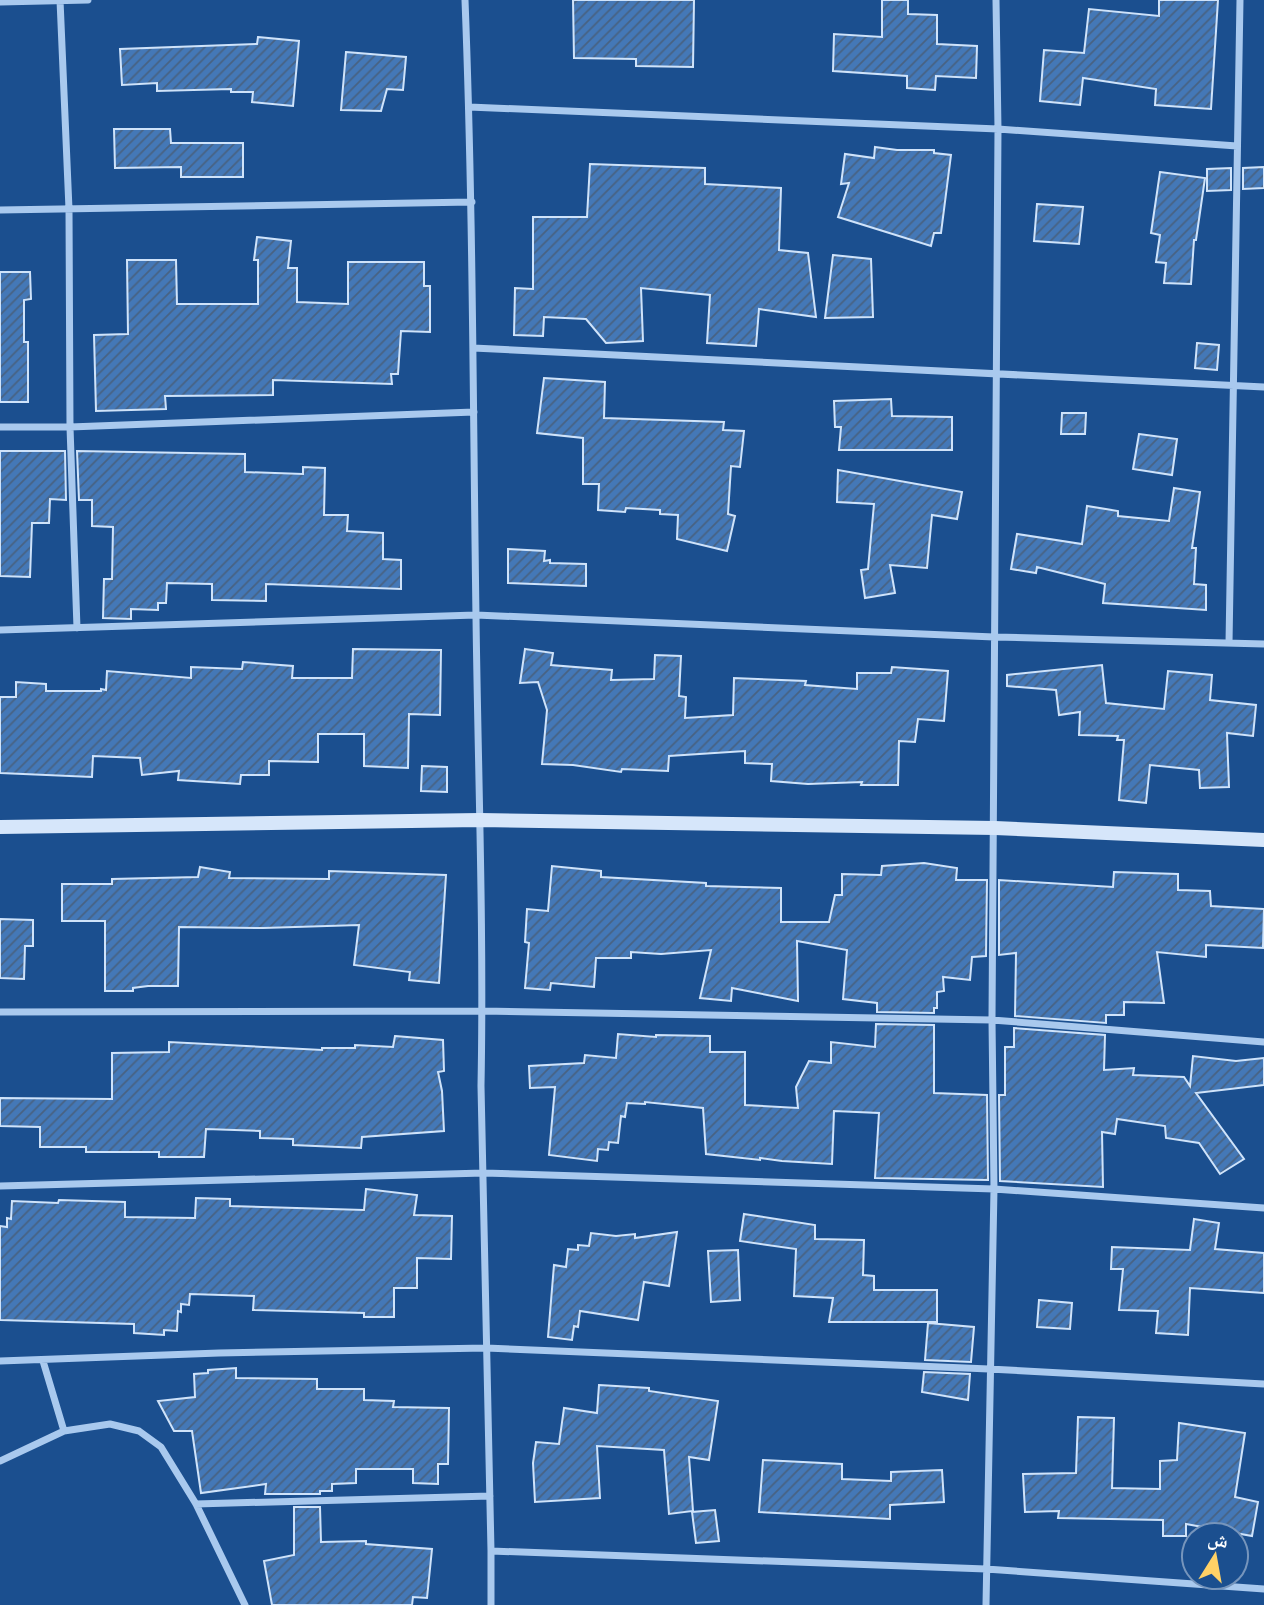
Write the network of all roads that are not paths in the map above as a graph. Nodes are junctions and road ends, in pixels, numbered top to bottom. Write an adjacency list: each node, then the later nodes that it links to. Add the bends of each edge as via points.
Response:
1 (60, 0): 2 (street); 6 (street); 11 (street)
2 (88, 0)
3 (465, 0): 7 (street)
4 (996, 0): 8 (street)
5 (1240, 0): 9 (street)
6 (0, 2)
7 (469, 107): 8 (street); 10 (street)
8 (998, 129): 9 (street); 14 (street)
9 (1237, 146): 15 (street)
10 (472, 202): 11 (street); 13 (street)
11 (69, 209): 12 (street); 19 (street)
12 (0, 210)
13 (474, 348): 14 (street); 17 (street)
14 (996, 372): 15 (street); 23 (street)
15 (1234, 385): 16 (street); 24 (street)
16 (1264, 387)
17 (474, 412): 19 (street); 20 (street)
18 (0, 427): 19 (street)
19 (70, 428): 21 (street)
20 (475, 615): 21 (street); 23 (street); 26 (street)
21 (77, 628): 22 (street)
22 (0, 630)
23 (994, 637): 24 (street); 28 (street)
24 (1229, 643): 25 (street)
25 (1264, 644)
26 (480, 820): 27 (street); 28 (street); 30 (street)
27 (0, 827)
28 (995, 828): 29 (street); 32 (street)
29 (1264, 840)
30 (483, 1011): 31 (street); 32 (street); 34 (street)
31 (0, 1012)
32 (992, 1020): 33 (street); 36 (street)
33 (1264, 1042)
34 (484, 1172): 35 (street); 36 (street); 38 (street)
35 (0, 1186)
36 (994, 1189): 37 (street); 41 (street)
37 (1264, 1208)
38 (486, 1348): 39 (street); 41 (street); 45 (street)
39 (43, 1360): 40 (street); 43 (street)
40 (0, 1361)
41 (989, 1369): 42 (street); 48 (street)
42 (1264, 1384)
43 (64, 1431): 44 (street); 46 (street, via 110,1424 139,1431 160,1447)
44 (0, 1461)
45 (490, 1496): 46 (street); 47 (street)
46 (195, 1504): 50 (street)
47 (491, 1550): 48 (street); 51 (street)
48 (986, 1569): 49 (street); 52 (street)
49 (1264, 1589)
50 (245, 1605)
51 (491, 1605)
52 (986, 1605)

